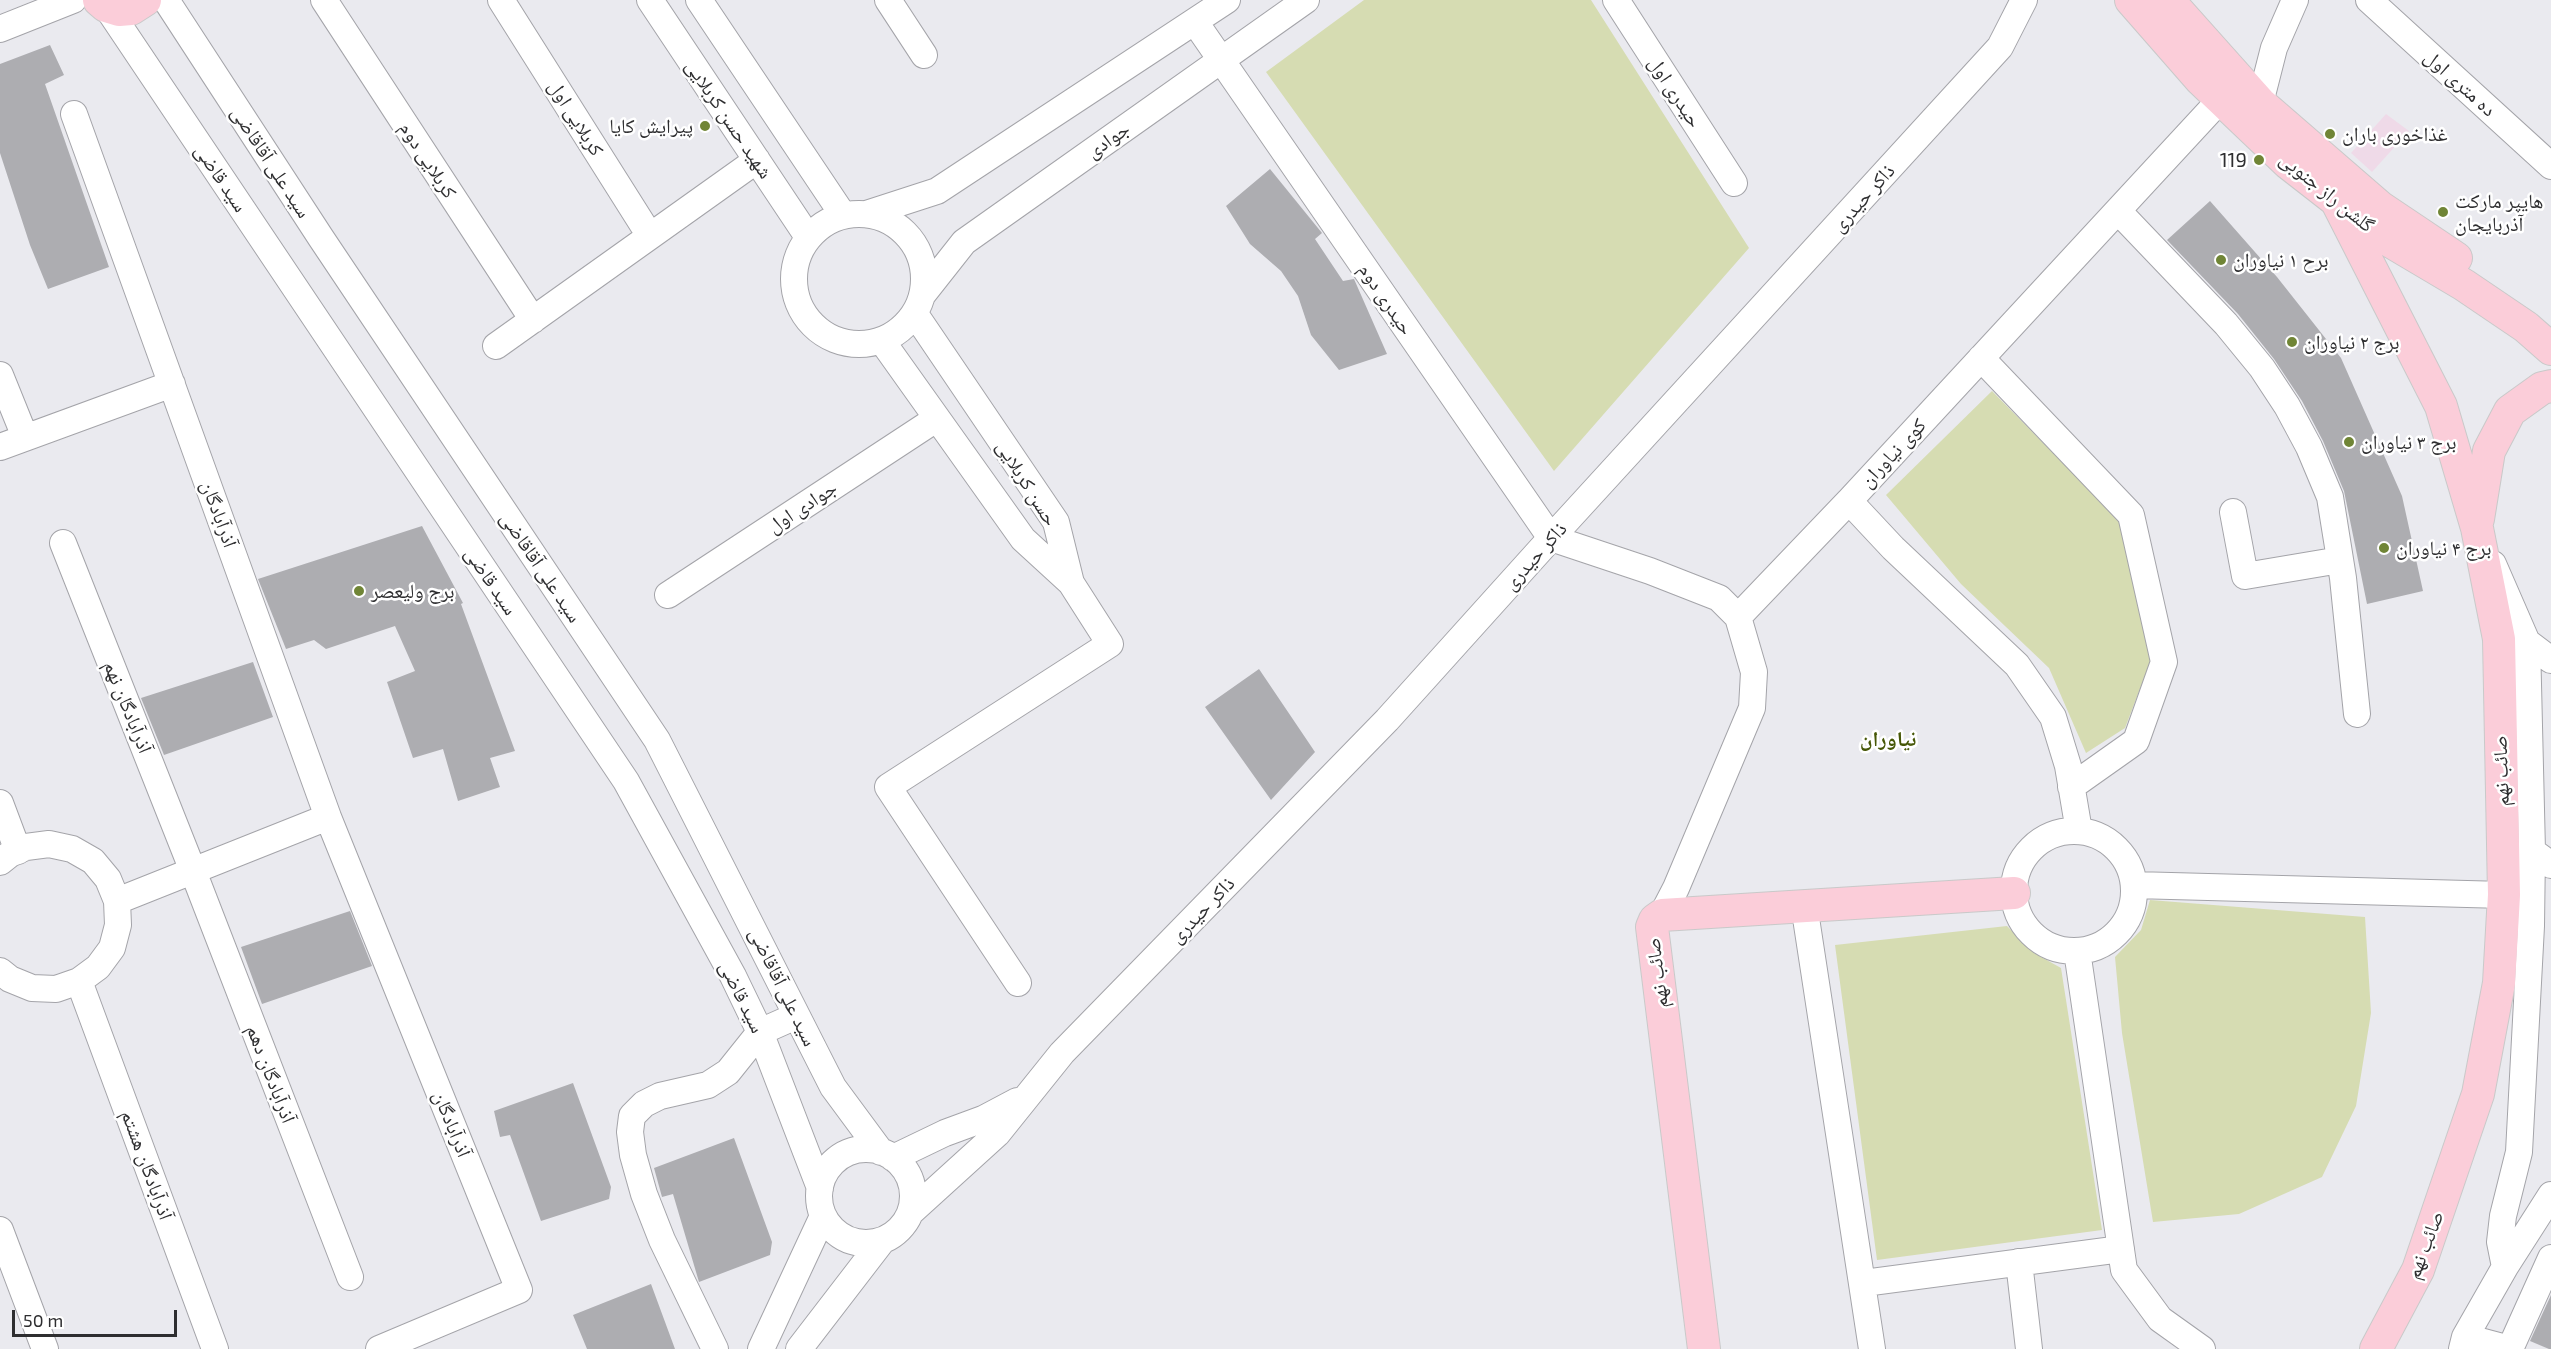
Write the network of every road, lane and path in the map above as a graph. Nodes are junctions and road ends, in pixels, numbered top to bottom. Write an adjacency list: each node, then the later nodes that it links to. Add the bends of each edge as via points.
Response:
1 (73, 0): 19 (street)
2 (145, 0): 17 (main road, via 131,9 118,10)
3 (166, 0): 75 (street, سید علی آقاقاضی, via 657,740)
4 (324, 0): 34 (street, کربلایی دوم)
5 (501, 0): 31 (street, کربلایی اول)
6 (650, 0): 25 (street, شهید حسن کربلایی)
7 (699, 0): 30 (street, شهید حسن کربلایی)
8 (888, 0): 20 (street)
9 (1227, 0): 18 (street)
10 (1306, 0): 21 (street, جوادی)
11 (1616, 0): 27 (street, حیدری اول)
12 (2024, 0): 49 (street, ذاکر حیدری, via 2000,47)
13 (2131, 0): 22 (main road, گلشن راز جنوبی)
14 (2168, 0): 23 (main road, گلشن راز جنوبی)
15 (2295, 0): 23 (street, via 2274,48)
16 (2369, 0): 26 (street, ده متری اول)
17 (103, 3): 76 (street, سید قاضی, via 626,781)
18 (1195, 22): 21 (street, حیدری دوم); 30 (street, via 938,191)
19 (0, 29)
20 (924, 55)
21 (1222, 59): 33 (street, جوادی, via 964,242); 49 (street, حیدری دوم)
22 (2220, 100): 28 (main road, گلشن راز جنوبی); 29 (street, کوی نیاوران)
23 (2260, 103): 35 (main road, گلشن راز جنوبی, via 2380,207)
24 (74, 114): 41 (street, آذرآبادگان)
25 (757, 160): 31 (street); 32 (street, شهید حسن کربلایی)
26 (2551, 166)
27 (1734, 183)
28 (2337, 202): 38 (main road, گلشن راز جنوبی, via 2383,237 2517,321); 48 (main road, صائب نهم, via 2441,406)
29 (2118, 210): 39 (street, کوی نیاوران); 51 (street, via 2226,324 2287,406 2310,447 2330,497)
30 (854, 214): 32 (street, via 824,224); 33 (street, via 887,219 905,232 918,250 924,271)
31 (650, 236): 34 (street)
32 (808, 237): 36 (street, via 798,256 794,277 796,298 806,317 821,332 840,342 861,345)
33 (919, 304): 36 (street, via 900,331); 52 (street, حسن کربلایی, via 1056,522)
34 (533, 320): 37 (street)
35 (2551, 323)
36 (882, 341): 43 (street, حسن کربلایی)
37 (496, 345)
38 (2551, 349)
39 (1981, 358): 46 (street, کوی نیاوران); 58 (street, via 2131,514 2164,662 2136,741)
40 (0, 375): 44 (street)
41 (172, 384): 44 (street); 60 (street, آذرآبادگان)
42 (2551, 386): 48 (main road, via 2510,411 2489,451)
43 (936, 418): 52 (street, حسن کربلایی, via 1023,539); 53 (street, جوادی اول)
44 (25, 437): 45 (street)
45 (0, 447)
46 (1849, 501): 54 (street); 58 (street, کوی نیاوران, via 1893,548 2017,664 2053,717)
47 (2232, 512): 51 (street, via 2245,576)
48 (2477, 528): 55 (street); 67 (main road, صائب نهم, via 2499,639)
49 (1551, 538): 54 (street, via 1719,598); 77 (street, ذاکر حیدری, via 1387,720 1062,1053)
50 (63, 543): 64 (street, آذرآبادگان نهم)
51 (2340, 560): 57 (street)
52 (1071, 583): 74 (street, via 1110,644 888,787)
53 (668, 595)
54 (1738, 617): 70 (street, via 1754,672 1752,708)
55 (2527, 642): 56 (street); 63 (street)
56 (2551, 660)
57 (2357, 714)
58 (2071, 787): 61 (street, کوی نیاوران)
59 (0, 803): 62 (street)
60 (328, 817): 64 (street); 94 (street, آذرآبادگان, via 519,1290)
61 (2079, 831): 65 (street, via 2099,836 2116,848 2128,865); 66 (street, via 2058,832 2039,841 2016,874)
62 (9, 856): 68 (street, via 26,847 50,844 72,849 93,861 108,879)
63 (2541, 858): 88 (street, via 2531,937 2519,1152 2500,1242)
64 (193, 871): 68 (street); 89 (street, آذرآبادگان دهم)
65 (2134, 885): 67 (street); 71 (street, via 2125,923 2112,938)
66 (2014, 893): 69 (main road, صائب نهم); 71 (street, via 2026,929 2041,942)
67 (2504, 895): 102 (main road, صائب نهم, via 2499,983 2478,1094 2418,1270)
68 (117, 901): 73 (street, via 118,925 112,948 98,967)
69 (1804, 905): 70 (main road, صائب نهم); 90 (street)
70 (1662, 915): 98 (main road, صائب نهم, via 1652,927)
71 (2077, 951): 85 (street)
72 (0, 971): 73 (street, via 32,988 56,988)
73 (79, 981): 93 (street, آذرآبادگان هشتم)
74 (1018, 983)
75 (796, 1016): 76 (street); 78 (street, سید علی آقاقاضی, via 833,1087)
76 (760, 1032): 79 (street, سید قاضی); 95 (street, via 728,1072 708,1085 660,1096 632,1116 633,1155 644,1194)
77 (1026, 1097): 78 (street, via 983,1119); 81 (street, ذاکر حیدری, via 997,1134)
78 (887, 1155): 79 (street, via 869,1149 844,1155 833,1164); 81 (street, via 909,1177 913,1189)
79 (820, 1188): 82 (street)
80 (2551, 1195): 88 (street)
81 (910, 1214): 84 (street, via 904,1225)
82 (823, 1216): 84 (street, via 848,1239 868,1244); 96 (street)
83 (0, 1230): 92 (street)
84 (882, 1241): 97 (street)
85 (2121, 1249): 87 (street); 101 (street, via 2124,1270 2160,1319)
86 (2551, 1258): 103 (street)
87 (2019, 1262): 90 (street); 100 (street)
88 (2505, 1267): 91 (street)
89 (350, 1277)
90 (1864, 1283): 99 (street)
91 (2464, 1343): 103 (street)
92 (45, 1349)
93 (215, 1349)
94 (379, 1349)
95 (715, 1349)
96 (761, 1349)
97 (798, 1349)
98 (1704, 1349)
99 (1872, 1349)
100 (2029, 1349)
101 (2202, 1349)
102 (2376, 1349)
103 (2510, 1349)

